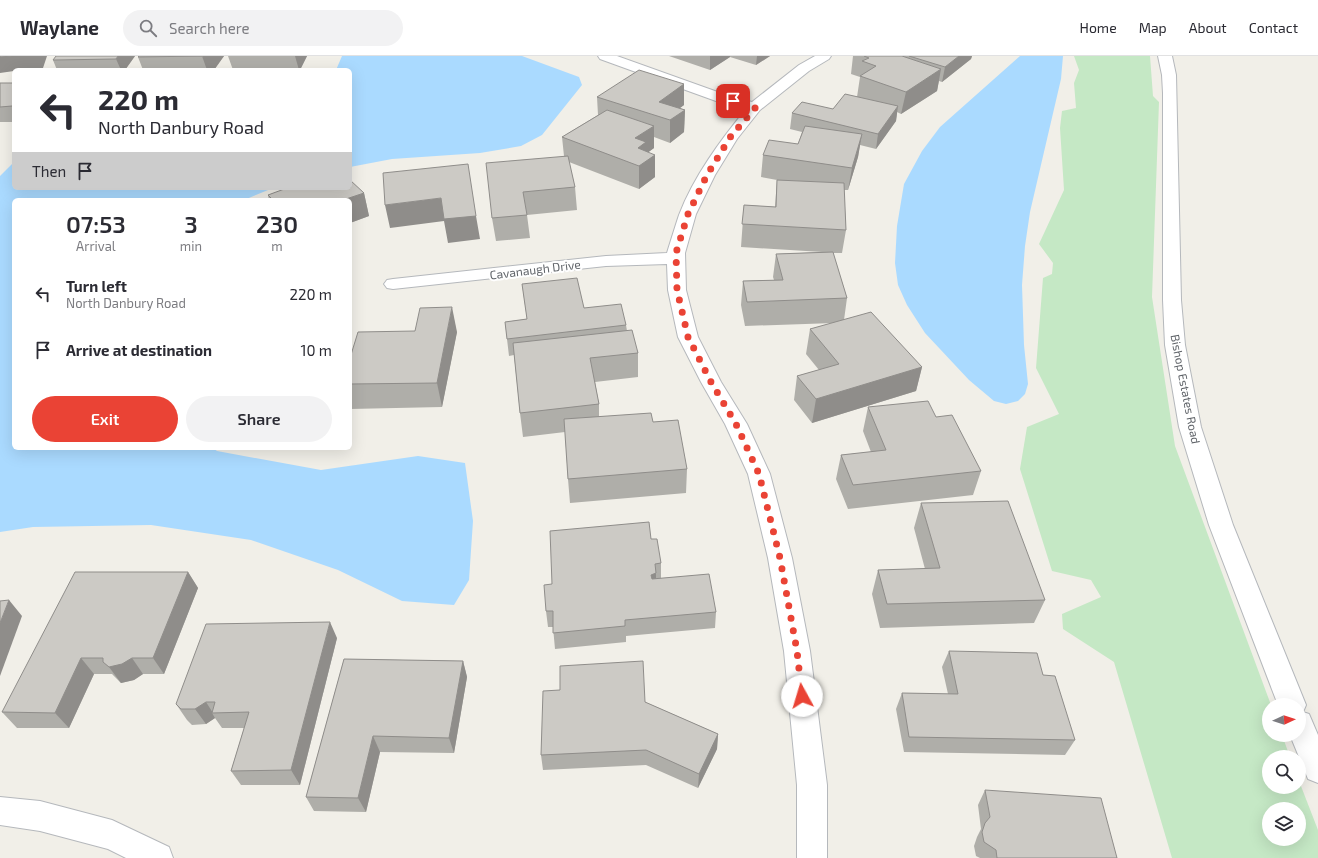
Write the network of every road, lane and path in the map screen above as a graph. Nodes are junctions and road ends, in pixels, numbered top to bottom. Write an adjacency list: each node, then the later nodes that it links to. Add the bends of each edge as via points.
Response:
1 (605, 56): 4 (street, via 721,98)
2 (824, 56): 4 (street, via 804,68)
3 (1165, 56): 7 (street, Bishop Estates Road, via 1170,93 1172,300 1175,345 1190,427 1221,525)
4 (756, 107): 5 (street, via 731,136 707,175 688,214 676,253)
5 (677, 258): 6 (street, Cavanaugh Drive, via 606,260); 12 (street, via 677,290 688,337 736,424 759,474 780,558 797,651 812,785)
6 (393, 284)
7 (1289, 698)
8 (1306, 740): 9 (street)
9 (1318, 769)
10 (0, 811): 11 (street, via 40,816 112,835)
11 (158, 858)
12 (812, 858)

